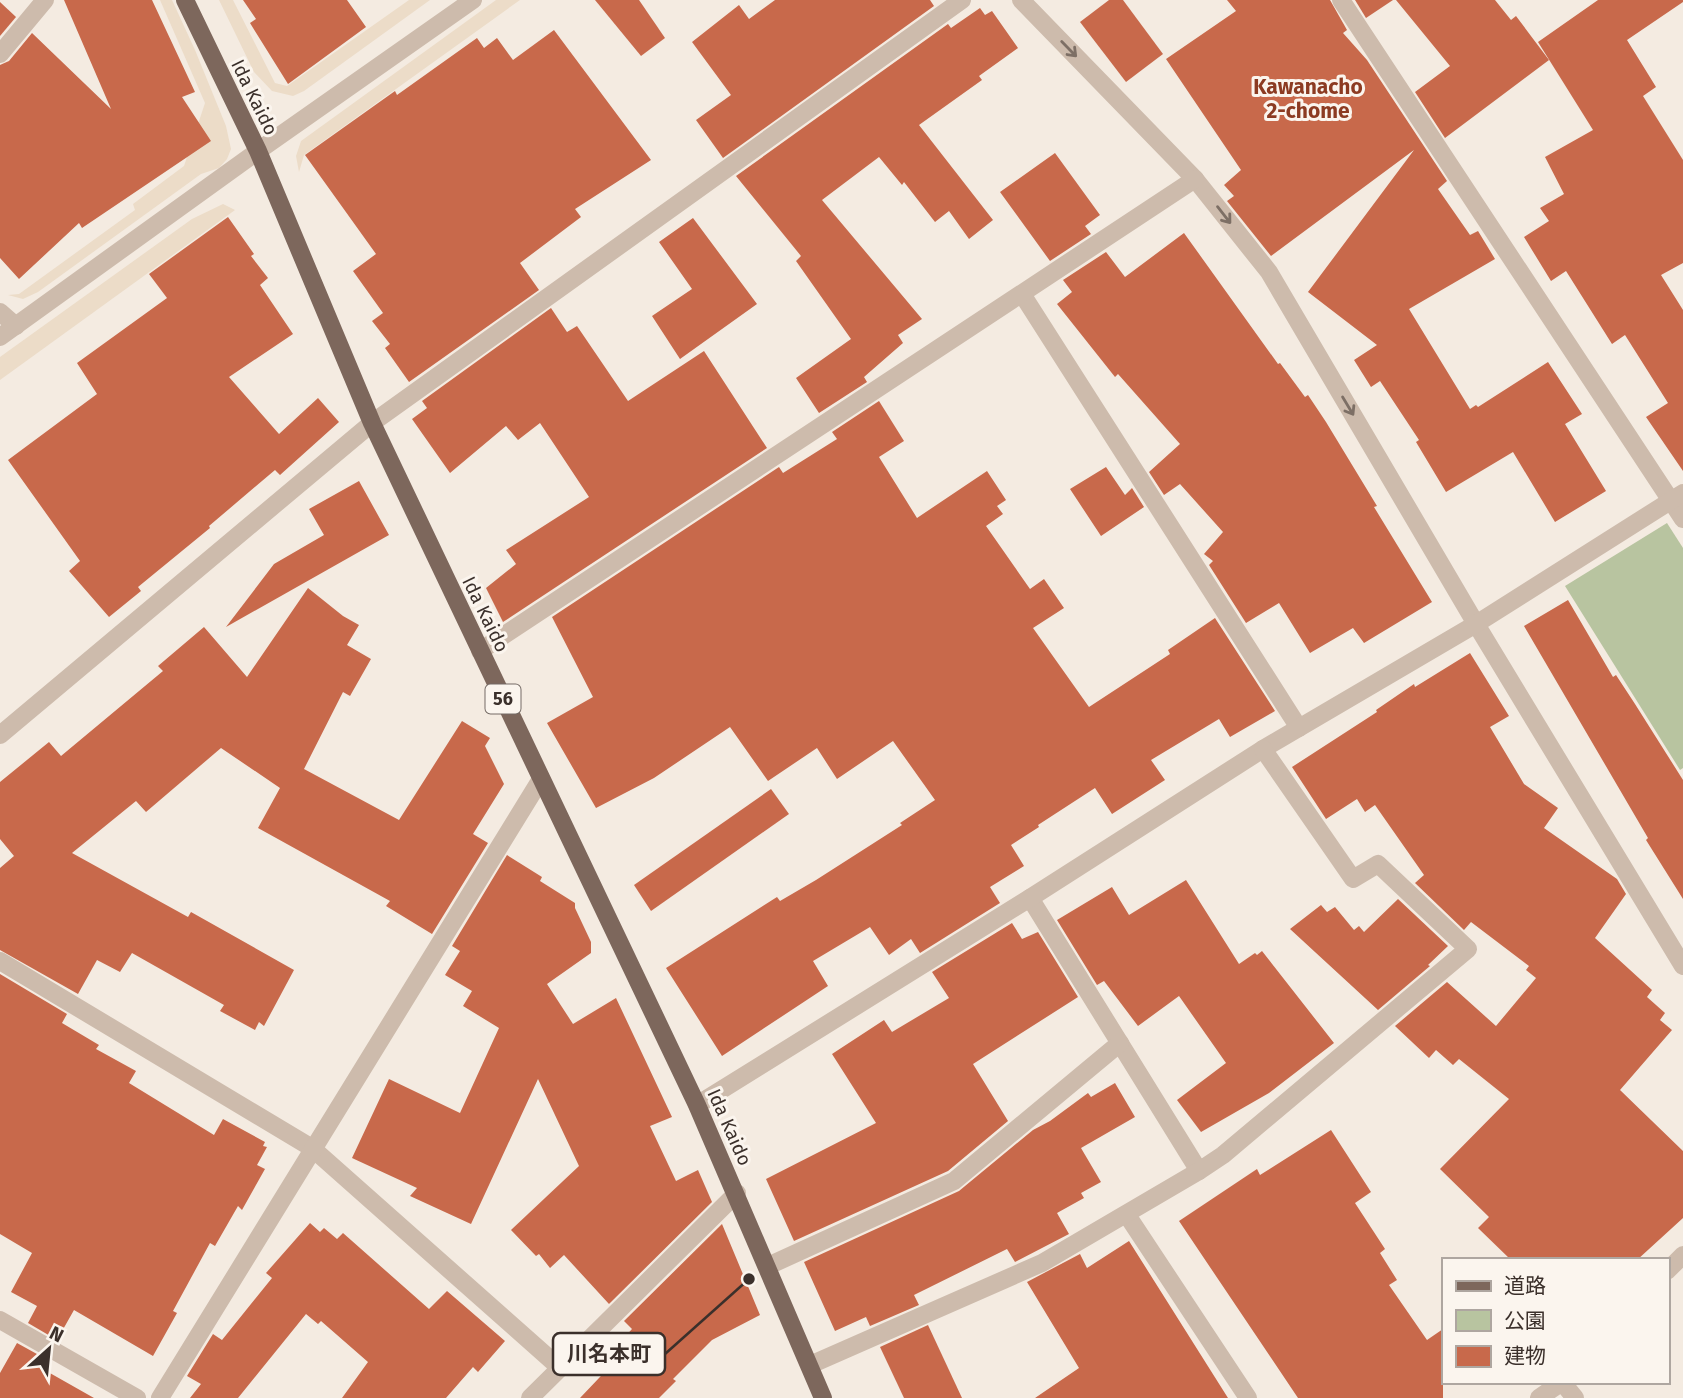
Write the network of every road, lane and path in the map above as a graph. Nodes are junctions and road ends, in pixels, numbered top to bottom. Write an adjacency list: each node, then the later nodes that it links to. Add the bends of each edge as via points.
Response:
1 (45, 0): 7 (street)
2 (185, 0): 8 (main road, Ida Kaido / 56)
3 (473, 0): 8 (street)
4 (962, 0): 14 (street)
5 (1021, 0): 9 (street, one-way to 9)
6 (1341, 0): 15 (street)
7 (0, 54)
8 (258, 151): 12 (street); 14 (main road, Ida Kaido / 56)
9 (1195, 179): 10 (street); 17 (street, one-way to 17, via 1269,272)
10 (1022, 294): 18 (street); 19 (street)
11 (0, 312): 12 (street)
12 (16, 326): 13 (street)
13 (0, 337)
14 (372, 423): 18 (main road, Ida Kaido / 56); 20 (street)
15 (1677, 497): 16 (street); 17 (street)
16 (1683, 519)
17 (1476, 624): 19 (street); 25 (street)
18 (480, 651): 22 (main road, Ida Kaido / 56)
19 (1299, 728): 21 (street)
20 (0, 735)
21 (1263, 749): 23 (street); 29 (street, via 1353,879 1378,864 1468,949)
22 (541, 779): 27 (main road, Ida Kaido / 56); 28 (street)
23 (1030, 898): 26 (street); 27 (street)
24 (0, 961): 28 (street)
25 (1683, 966)
26 (1120, 1043): 29 (street); 33 (street, via 954,1181)
27 (697, 1105): 30 (main road, Ida Kaido / 56)
28 (312, 1147): 37 (street); 41 (street)
29 (1199, 1171): 31 (street)
30 (737, 1193): 33 (main road, Ida Kaido / 56); 37 (street)
31 (1128, 1214): 36 (street, via 1042,1263); 44 (street)
32 (1683, 1255): 34 (street)
33 (768, 1266): 36 (main road, Ida Kaido / 56)
34 (1669, 1269)
35 (0, 1320): 40 (street)
36 (810, 1365): 43 (main road, Ida Kaido / 56)
37 (559, 1367): 42 (street)
38 (1559, 1384): 45 (street)
39 (1564, 1384): 46 (street)
40 (137, 1398)
41 (160, 1398)
42 (530, 1398)
43 (823, 1398)
44 (1248, 1398)
45 (1539, 1398)
46 (1575, 1398)

